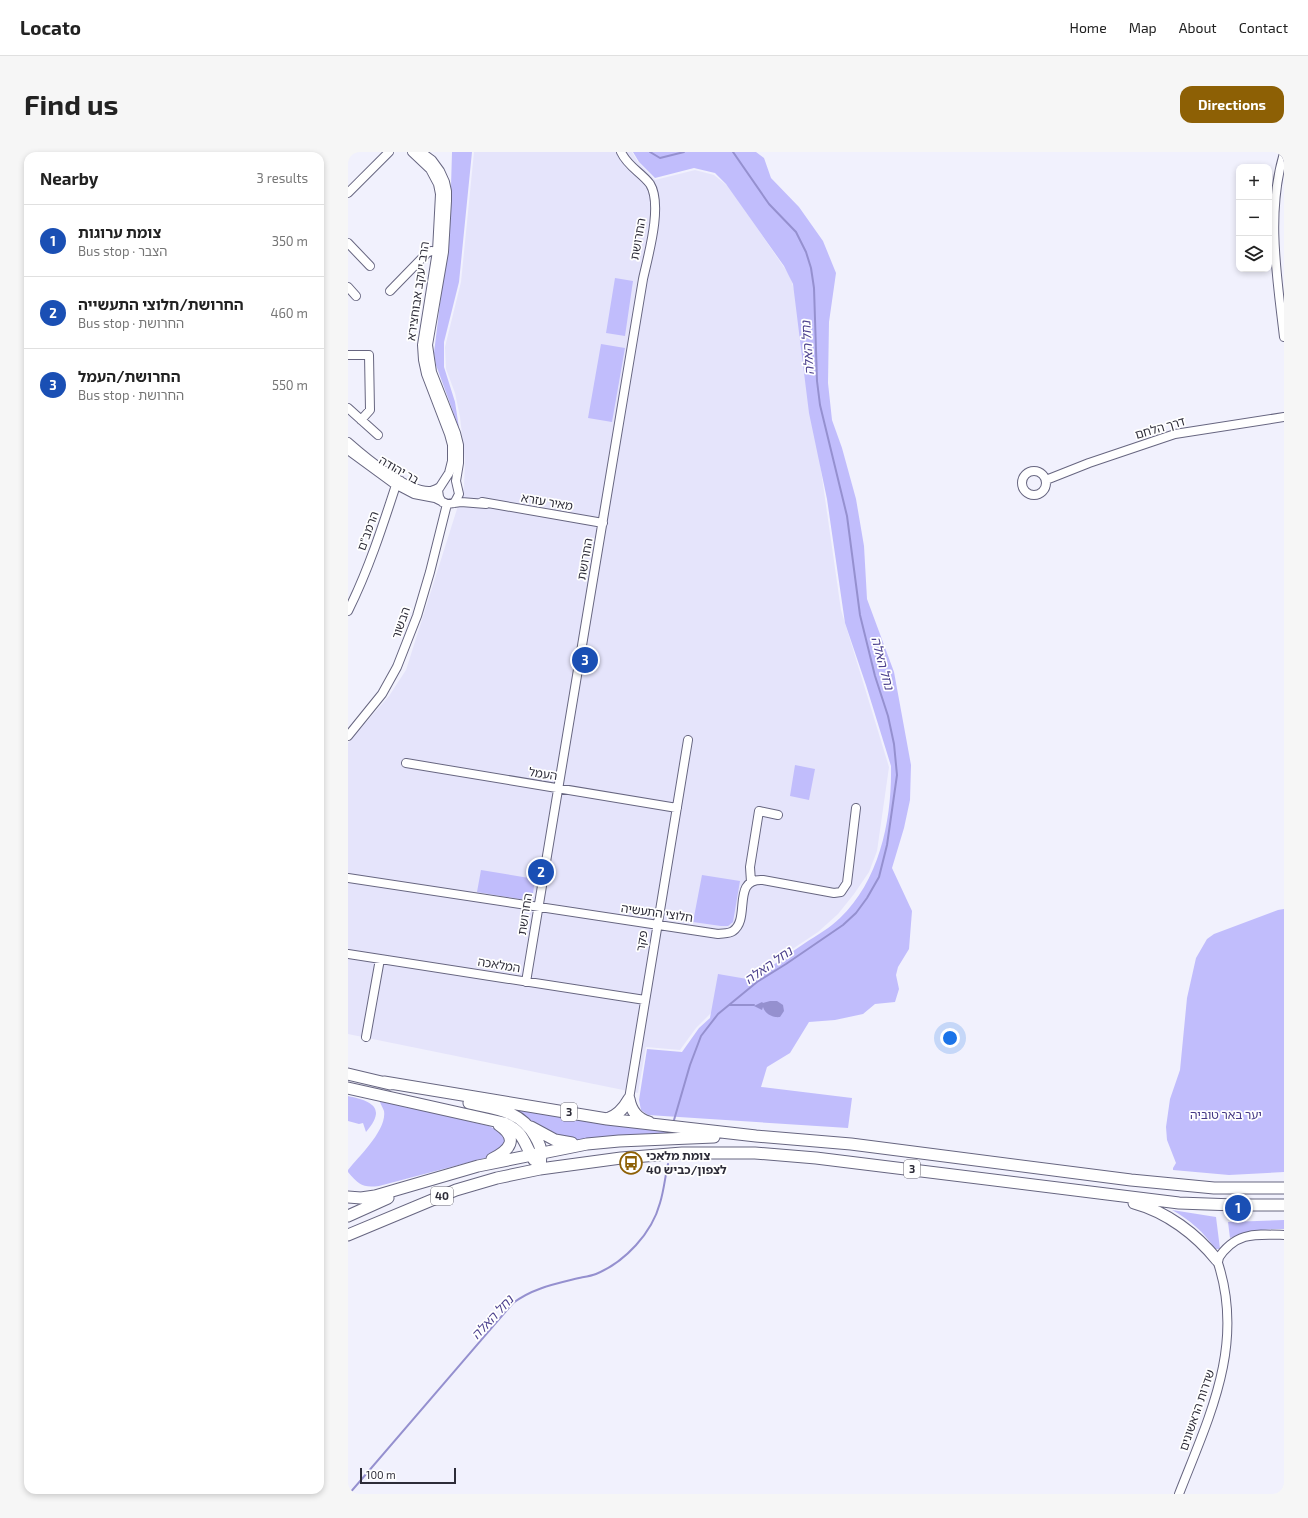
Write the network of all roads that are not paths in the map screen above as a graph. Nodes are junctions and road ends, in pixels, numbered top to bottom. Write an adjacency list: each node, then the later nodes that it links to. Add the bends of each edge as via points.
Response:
1 (412, 152): 8 (street, הרב יעקב אבוחצירא, via 430,169 438,184)
2 (421, 152): 8 (street, הרב יעקב אבוחצירא, via 436,166 445,182 447,201)
3 (621, 152): 27 (street, החרושת, via 631,167 651,186 655,210)
4 (1284, 153): 13 (street, via 1278,182 1274,232)
5 (384, 154): 6 (street)
6 (348, 193)
7 (348, 244): 9 (street)
8 (441, 252): 11 (street, via 427,253); 23 (street, הרב יעקב אבוחצירא, via 422,346 426,374 452,445 450,473); 24 (street, הרב יעקב אבוחצירא, via 428,345 432,372 459,445 456,481)
9 (370, 266)
10 (348, 287): 12 (street)
11 (390, 291)
12 (356, 296)
13 (1284, 337)
14 (348, 355): 17 (street, via 369,355 370,410)
15 (348, 408): 17 (street)
16 (1284, 417): 21 (street, דרך הלחם, via 1175,434)
17 (361, 420): 18 (street)
18 (378, 435)
19 (348, 442): 22 (street, בר יהודה)
20 (348, 450): 22 (street, בר יהודה)
21 (1046, 480)
22 (399, 483): 23 (street, בר יהודה, via 431,491); 25 (street, בר יהודה, via 414,494); 28 (street, הרמב"ם)
23 (441, 486): 24 (street, via 449,482); 25 (street, via 438,494)
24 (458, 489): 25 (street, via 458,498); 26 (street, מאיר עזרא, via 467,498)
25 (448, 503): 26 (street, מאיר עזרא); 29 (street, הבשור, via 417,616 397,667 382,694)
26 (486, 504): 27 (street, מאיר עזרא)
27 (603, 523): 32 (street, החרושת)
28 (348, 611)
29 (348, 736)
30 (688, 740): 33 (street, פקר)
31 (406, 764): 32 (street, העמל)
32 (558, 788): 33 (street, העמל); 38 (street, החרושת)
33 (677, 808): 39 (street, פקר)
34 (856, 808): 37 (street, via 846,883 841,892 834,893 763,880)
35 (778, 815): 37 (street, via 759,811 750,867)
36 (348, 878): 38 (street, חלוצי התעשיה)
37 (751, 882): 39 (street, חלוצי התעשיה, via 745,889 740,921 735,930 718,934)
38 (538, 907): 39 (street, חלוצי התעשיה); 42 (street, החרושת)
39 (657, 925): 43 (street, פקר)
40 (348, 954): 41 (street, המלאכה)
41 (380, 959): 42 (street, המלאכה); 44 (street)
42 (526, 982): 43 (street, המלאכה)
43 (645, 1000): 48 (street, פקר)
44 (366, 1037)
45 (348, 1074): 46 (highway, 3)
46 (384, 1082): 50 (highway, 3); 51 (highway, via 513,1114)
47 (348, 1088): 49 (highway)
48 (629, 1099): 50 (highway, via 625,1107); 52 (highway, via 631,1107 639,1117)
49 (488, 1119): 55 (highway, via 504,1123 518,1132); 56 (highway, via 504,1129 510,1137 510,1144 501,1154)
50 (607, 1119): 52 (highway, 3)
51 (526, 1123): 54 (highway, via 555,1140); 55 (highway, via 537,1140)
52 (655, 1124): 53 (highway, 3)
53 (756, 1136): 54 (highway, 40, via 689,1137); 59 (highway, 3, via 845,1143 1181,1185 1214,1188)
54 (587, 1144): 55 (highway, 40)
55 (536, 1153): 56 (highway, 40); 57 (highway)
56 (478, 1166): 58 (highway, 40)
57 (540, 1169): 60 (highway, 3, via 655,1155 755,1154 843,1160); 65 (highway, 40, via 456,1190)
58 (422, 1184): 61 (highway, via 375,1196); 63 (highway, 40)
59 (1284, 1188)
60 (1101, 1194): 62 (highway, 3, via 1211,1205); 66 (highway, via 1142,1205 1164,1215 1190,1232)
61 (348, 1197)
62 (1284, 1205)
63 (348, 1216)
64 (1284, 1234): 66 (street, via 1242,1237 1229,1246)
65 (348, 1235)
66 (1217, 1260): 67 (street, שדרות הראשונים, via 1223,1278 1228,1323 1222,1377)
67 (1179, 1494)

